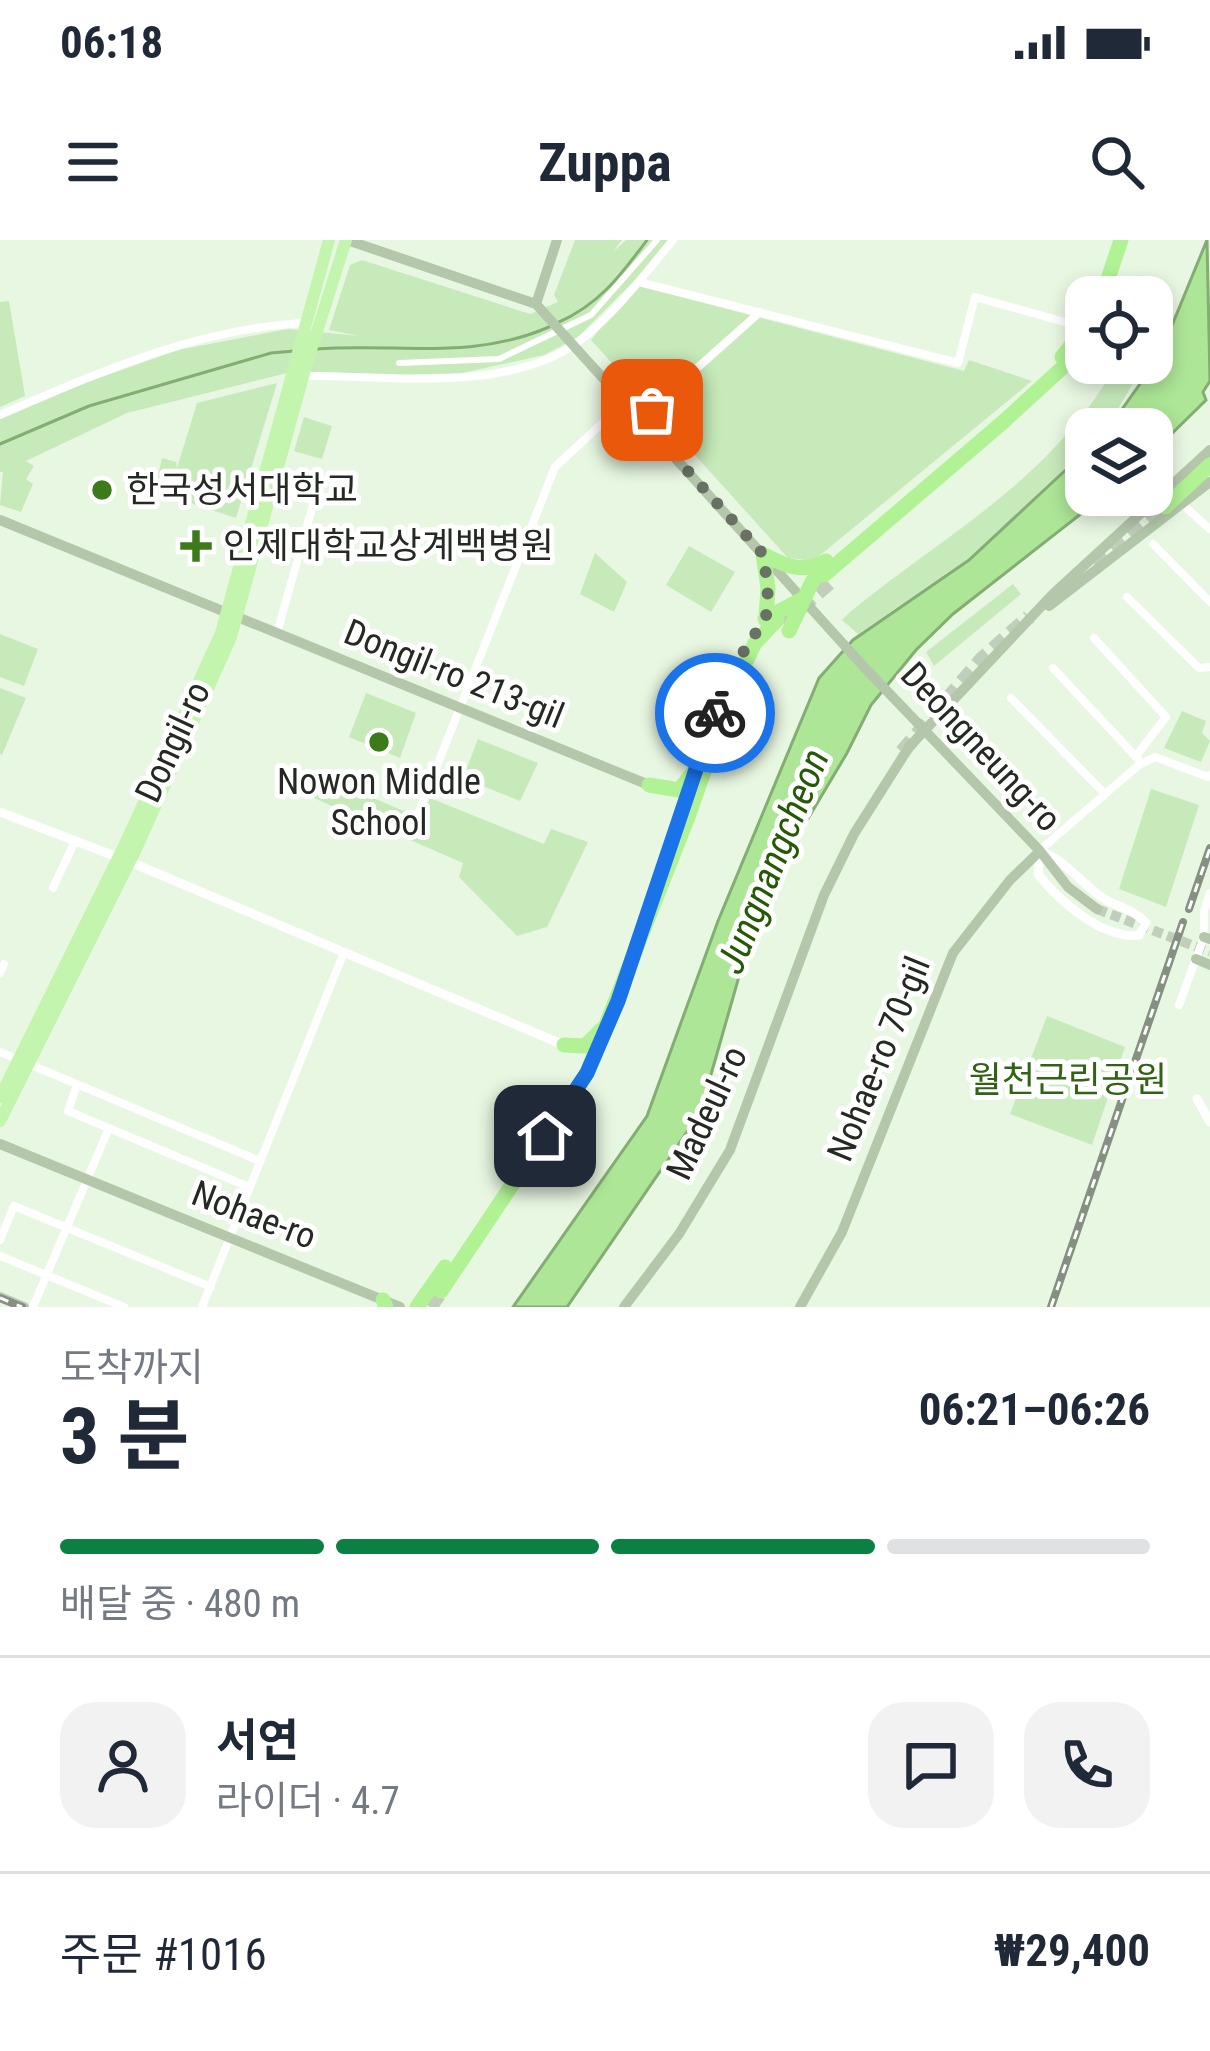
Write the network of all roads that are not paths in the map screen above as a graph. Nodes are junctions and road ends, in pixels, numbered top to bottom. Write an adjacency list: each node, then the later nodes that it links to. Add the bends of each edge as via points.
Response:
1 (329, 240): 14 (main road)
2 (346, 240): 11 (main road); 14 (main road)
3 (557, 240): 11 (main road)
4 (657, 240): 17 (street, via 591,316 499,359)
5 (673, 240): 10 (street)
6 (1121, 240): 8 (highway)
7 (1130, 240): 9 (highway)
8 (1109, 276)
9 (1120, 276)
10 (639, 282): 12 (street); 15 (street)
11 (540, 308): 15 (main road, Deongneung-ro)
12 (760, 313): 13 (street, via 958,363 975,297); 23 (street)
13 (1065, 322)
14 (308, 327): 19 (main road); 22 (street, via 178,345)
15 (571, 342): 19 (street, via 548,357 443,380); 21 (main road, Deongneung-ro)
16 (1065, 351): 20 (highway)
17 (399, 363)
18 (1065, 366): 20 (highway)
19 (301, 370): 29 (main road, Dongil-ro); 42 (main road, Dongil-ro)
20 (1027, 401): 24 (highway)
21 (626, 402): 23 (main road, Deongneung-ro); 51 (street, via 555,467)
22 (0, 415)
23 (640, 418): 37 (main road, Deongneung-ro)
24 (1002, 423): 25 (highway); 25 (highway, via 827,579)
25 (983, 438): 38 (highway)
26 (1210, 450): 33 (main road, Madeul-ro)
27 (1210, 465): 30 (highway)
28 (1210, 482): 31 (main road, Madeul-ro)
29 (271, 488): 42 (main road, Dongil-ro); 45 (street, via 314,501)
30 (1173, 500)
31 (1183, 506): 34 (street); 35 (main road, Madeul-ro)
32 (0, 520): 42 (main road, Dongil-ro 213-gil)
33 (1128, 525): 35 (main road, via 1124,537); 44 (main road, Madeul-ro)
34 (1210, 529)
35 (1136, 540): 44 (main road, Madeul-ro)
36 (1153, 544): 41 (street)
37 (763, 554): 38 (highway, via 810,569); 40 (main road, Deongneung-ro); 43 (highway)
38 (833, 556): 40 (highway)
39 (1127, 597): 47 (street, via 1199,668)
40 (804, 598): 43 (highway); 43 (highway); 53 (main road, Deongneung-ro)
41 (1210, 602)
42 (231, 617): 45 (main road, Dongil-ro 213-gil); 64 (main road, Dongil-ro, via 206,702)
43 (779, 623): 49 (highway, via 755,643); 52 (highway, via 735,665); 55 (highway, via 748,667)
44 (1013, 634): 53 (main road, Madeul-ro)
45 (277, 635): 51 (main road, Dongil-ro 213-gil)
46 (1094, 638): 54 (street, via 1166,717)
47 (1210, 667)
48 (1053, 668): 54 (street)
49 (731, 693): 52 (highway); 55 (highway)
50 (1011, 698): 58 (street)
51 (458, 708): 57 (main road, Dongil-ro 213-gil); 60 (street)
52 (711, 727): 55 (highway)
53 (922, 730): 63 (main road, Deongneung-ro); 104 (main road, Madeul-ro, via 824,895 730,1150)
54 (1139, 760): 56 (street, via 1155,757); 58 (street)
55 (704, 764): 57 (highway, via 679,790); 61 (highway); 68 (highway)
56 (1210, 775)
57 (650, 785): 61 (highway)
58 (1105, 794): 63 (street)
59 (0, 812): 62 (street)
60 (418, 814)
61 (680, 814): 68 (highway)
62 (76, 839): 64 (street); 65 (street)
63 (1040, 851): 63 (street, via 1038,874 1054,893 1100,924 1139,935 1146,923 1139,915); 67 (main road, Deongneung-ro); 105 (main road, Nohae-ro 70-gil, via 953,953 842,1232)
64 (124, 859): 70 (street); 78 (main road, Dongil-ro)
65 (53, 888)
66 (1210, 893): 69 (street)
67 (1097, 908)
68 (644, 928): 74 (highway)
69 (1206, 935): 71 (street)
70 (344, 951): 76 (street); 87 (street)
71 (1196, 959): 72 (main road); 73 (street)
72 (1210, 965)
73 (1179, 1005)
74 (614, 1011): 75 (highway); 96 (highway, via 574,1095)
75 (595, 1040): 76 (highway); 79 (highway)
76 (564, 1045): 79 (highway, via 578,1056)
77 (0, 1052): 78 (street)
78 (23, 1061): 80 (street); 81 (main road, Dongil-ro); 83 (main road, Dongil-ro)
79 (578, 1075): 103 (highway)
80 (77, 1085): 85 (street, via 68,1112); 87 (street)
81 (0, 1097)
82 (1197, 1099): 84 (street)
83 (0, 1121)
84 (1210, 1122)
85 (109, 1129): 88 (street); 89 (street)
86 (0, 1144): 88 (main road, Nohae-ro)
87 (260, 1161): 89 (street)
88 (86, 1179): 90 (street); 91 (main road, Nohae-ro)
89 (249, 1187): 91 (street)
90 (66, 1227): 92 (street, via 14,1206); 94 (street); 95 (street)
91 (230, 1239): 95 (street); 98 (main road, Nohae-ro)
92 (0, 1240)
93 (0, 1256): 94 (street)
94 (46, 1274): 99 (street); 100 (street)
95 (211, 1287): 101 (street)
96 (441, 1291)
97 (0, 1298): 99 (main road)
98 (384, 1304): 102 (main road, Nohae-ro)
99 (29, 1307)
100 (124, 1307)
101 (202, 1307)
102 (400, 1307)
103 (417, 1307)
104 (623, 1307)
105 (800, 1307)

